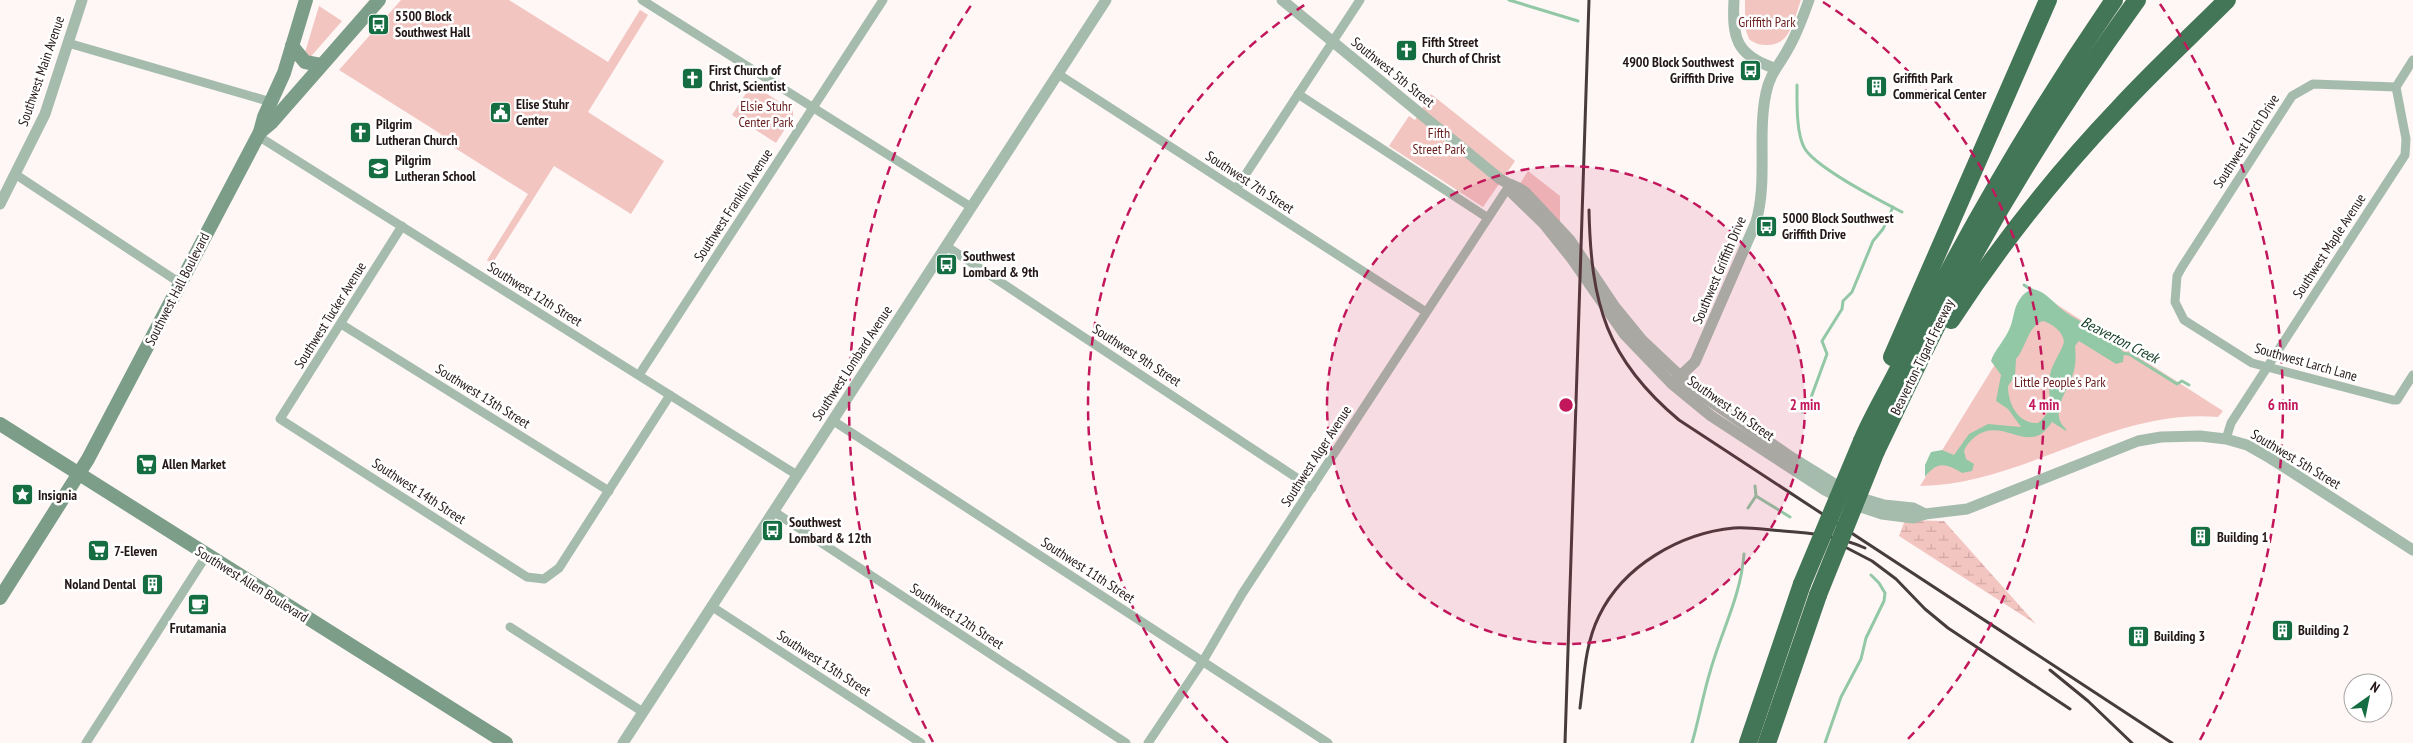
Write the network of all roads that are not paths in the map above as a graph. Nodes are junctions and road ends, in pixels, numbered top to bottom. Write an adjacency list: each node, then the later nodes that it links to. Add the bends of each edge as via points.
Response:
1 (82, 0): 17 (street, Southwest Main Avenue)
2 (306, 0): 18 (main road)
3 (379, 0): 20 (main road, Southwest Hall Boulevard)
4 (642, 0): 15 (street)
5 (1106, 0): 22 (street, Southwest Lombard Avenue)
6 (1282, 0): 16 (street, Southwest 5th Street)
7 (1360, 0): 16 (street)
8 (1734, 0): 21 (street, via 1737,42 1750,57)
9 (1809, 0): 21 (street, Southwest Griffith Drive, via 1793,40)
10 (2048, 0): 47 (highway, via 1878,390)
11 (2114, 0): 47 (highway, Beaverton-Tigard Freeway, via 2005,170)
12 (2137, 0): 41 (highway, Beaverton-Tigard Freeway, via 2028,161)
13 (2227, 0): 41 (highway, via 2076,156 1990,264 1950,322)
14 (881, 1): 26 (street, Southwest Franklin Avenue)
15 (657, 4): 26 (street)
16 (1332, 42): 24 (street); 30 (street, Southwest 5th Street)
17 (68, 43): 25 (street); 29 (street, Southwest Main Avenue, via 45,114)
18 (292, 46): 20 (main road, via 304,62); 25 (main road)
19 (2413, 60): 23 (street)
20 (322, 66): 27 (main road, Southwest Hall Boulevard)
21 (1774, 68): 45 (street, Southwest Griffith Drive, via 1765,96 1762,198 1756,222 1695,362)
22 (1058, 74): 31 (street, Southwest 7th Street); 33 (street, Southwest Lombard Avenue)
23 (2396, 87): 28 (street, Southwest Maple Avenue); 37 (street, Southwest Larch Drive, via 2313,84 2292,96)
24 (1298, 94): 31 (street); 34 (street)
25 (271, 102): 27 (main road)
26 (812, 108): 33 (street); 43 (street, Southwest Franklin Avenue)
27 (259, 134): 35 (street, Southwest 12th Street); 38 (main road, Southwest Hall Boulevard)
28 (2409, 157): 42 (street, Southwest Maple Avenue)
29 (15, 174): 32 (street, Southwest Main Avenue); 38 (street)
30 (1509, 186): 34 (street, Southwest Alger Avenue); 45 (street, Southwest 5th Street, via 1572,259 1625,335)
31 (1236, 189): 39 (street, Southwest 7th Street)
32 (0, 204)
33 (972, 207): 36 (street, Southwest Lombard Avenue)
34 (1488, 218): 39 (street, Southwest Alger Avenue)
35 (402, 226): 40 (street, Southwest Tucker Avenue); 43 (street, Southwest 12th Street)
36 (946, 246): 49 (street, Southwest Lombard Avenue); 55 (street, Southwest 9th Street)
37 (2182, 267): 42 (street, Southwest Larch Lane, via 2177,276 2175,302 2184,320 2252,363)
38 (180, 283): 53 (main road, Southwest Hall Boulevard)
39 (1426, 312): 55 (street, Southwest Alger Avenue)
40 (341, 324): 48 (street, Southwest Tucker Avenue); 56 (street, Southwest 13th Street)
41 (1933, 334): 52 (highway, Beaverton-Tigard Freeway)
42 (2267, 367): 44 (street, Southwest Larch Lane, via 2398,400); 51 (street, Southwest Maple Avenue, via 2231,423)
43 (639, 375): 46 (street, Southwest 12th Street)
44 (2413, 375)
45 (1675, 381): 51 (street, Southwest 5th Street, via 1711,416 1837,497 1882,514 1913,518 1980,505 2138,441 2185,436)
46 (670, 395): 54 (street, Southwest 12th Street); 56 (street)
47 (1872, 417): 52 (highway, Beaverton-Tigard Freeway)
48 (280, 419): 56 (street, Southwest 14th Street, via 527,577 544,580 559,568)
49 (832, 420): 54 (street, Southwest Lombard Avenue); 63 (street, Southwest 11th Street)
50 (0, 424): 53 (main road, Southwest Allen Boulevard)
51 (2226, 439): 58 (street, Southwest 5th Street, via 2247,445 2270,458)
52 (1869, 446): 72 (highway, Beaverton-Tigard Freeway, bridge, via 1802,584); 73 (highway, Beaverton-Tigard Freeway, bridge)
53 (79, 475): 59 (main road, Southwest Allen Boulevard); 60 (main road, Southwest Hall Boulevard)
54 (797, 475): 57 (street, Southwest Lombard Avenue)
55 (1312, 488): 63 (street, Southwest Alger Avenue, via 1242,594)
56 (609, 491)
57 (774, 511): 61 (street, Southwest Lombard Avenue); 69 (street, Southwest 12th Street)
58 (2413, 550)
59 (206, 556): 65 (street); 66 (main road, Southwest Allen Boulevard)
60 (0, 598)
61 (711, 606): 64 (street, Southwest Lombard Avenue); 68 (street, Southwest 13th Street)
62 (510, 627): 64 (street)
63 (1203, 661): 70 (street, Southwest Alger Avenue); 71 (street, Southwest 11th Street)
64 (643, 712): 67 (street, Southwest Lombard Avenue)
65 (86, 743)
66 (506, 743)
67 (623, 743)
68 (921, 743)
69 (1126, 743)
70 (1148, 743)
71 (1328, 743)
72 (1748, 743)
73 (1767, 743)

